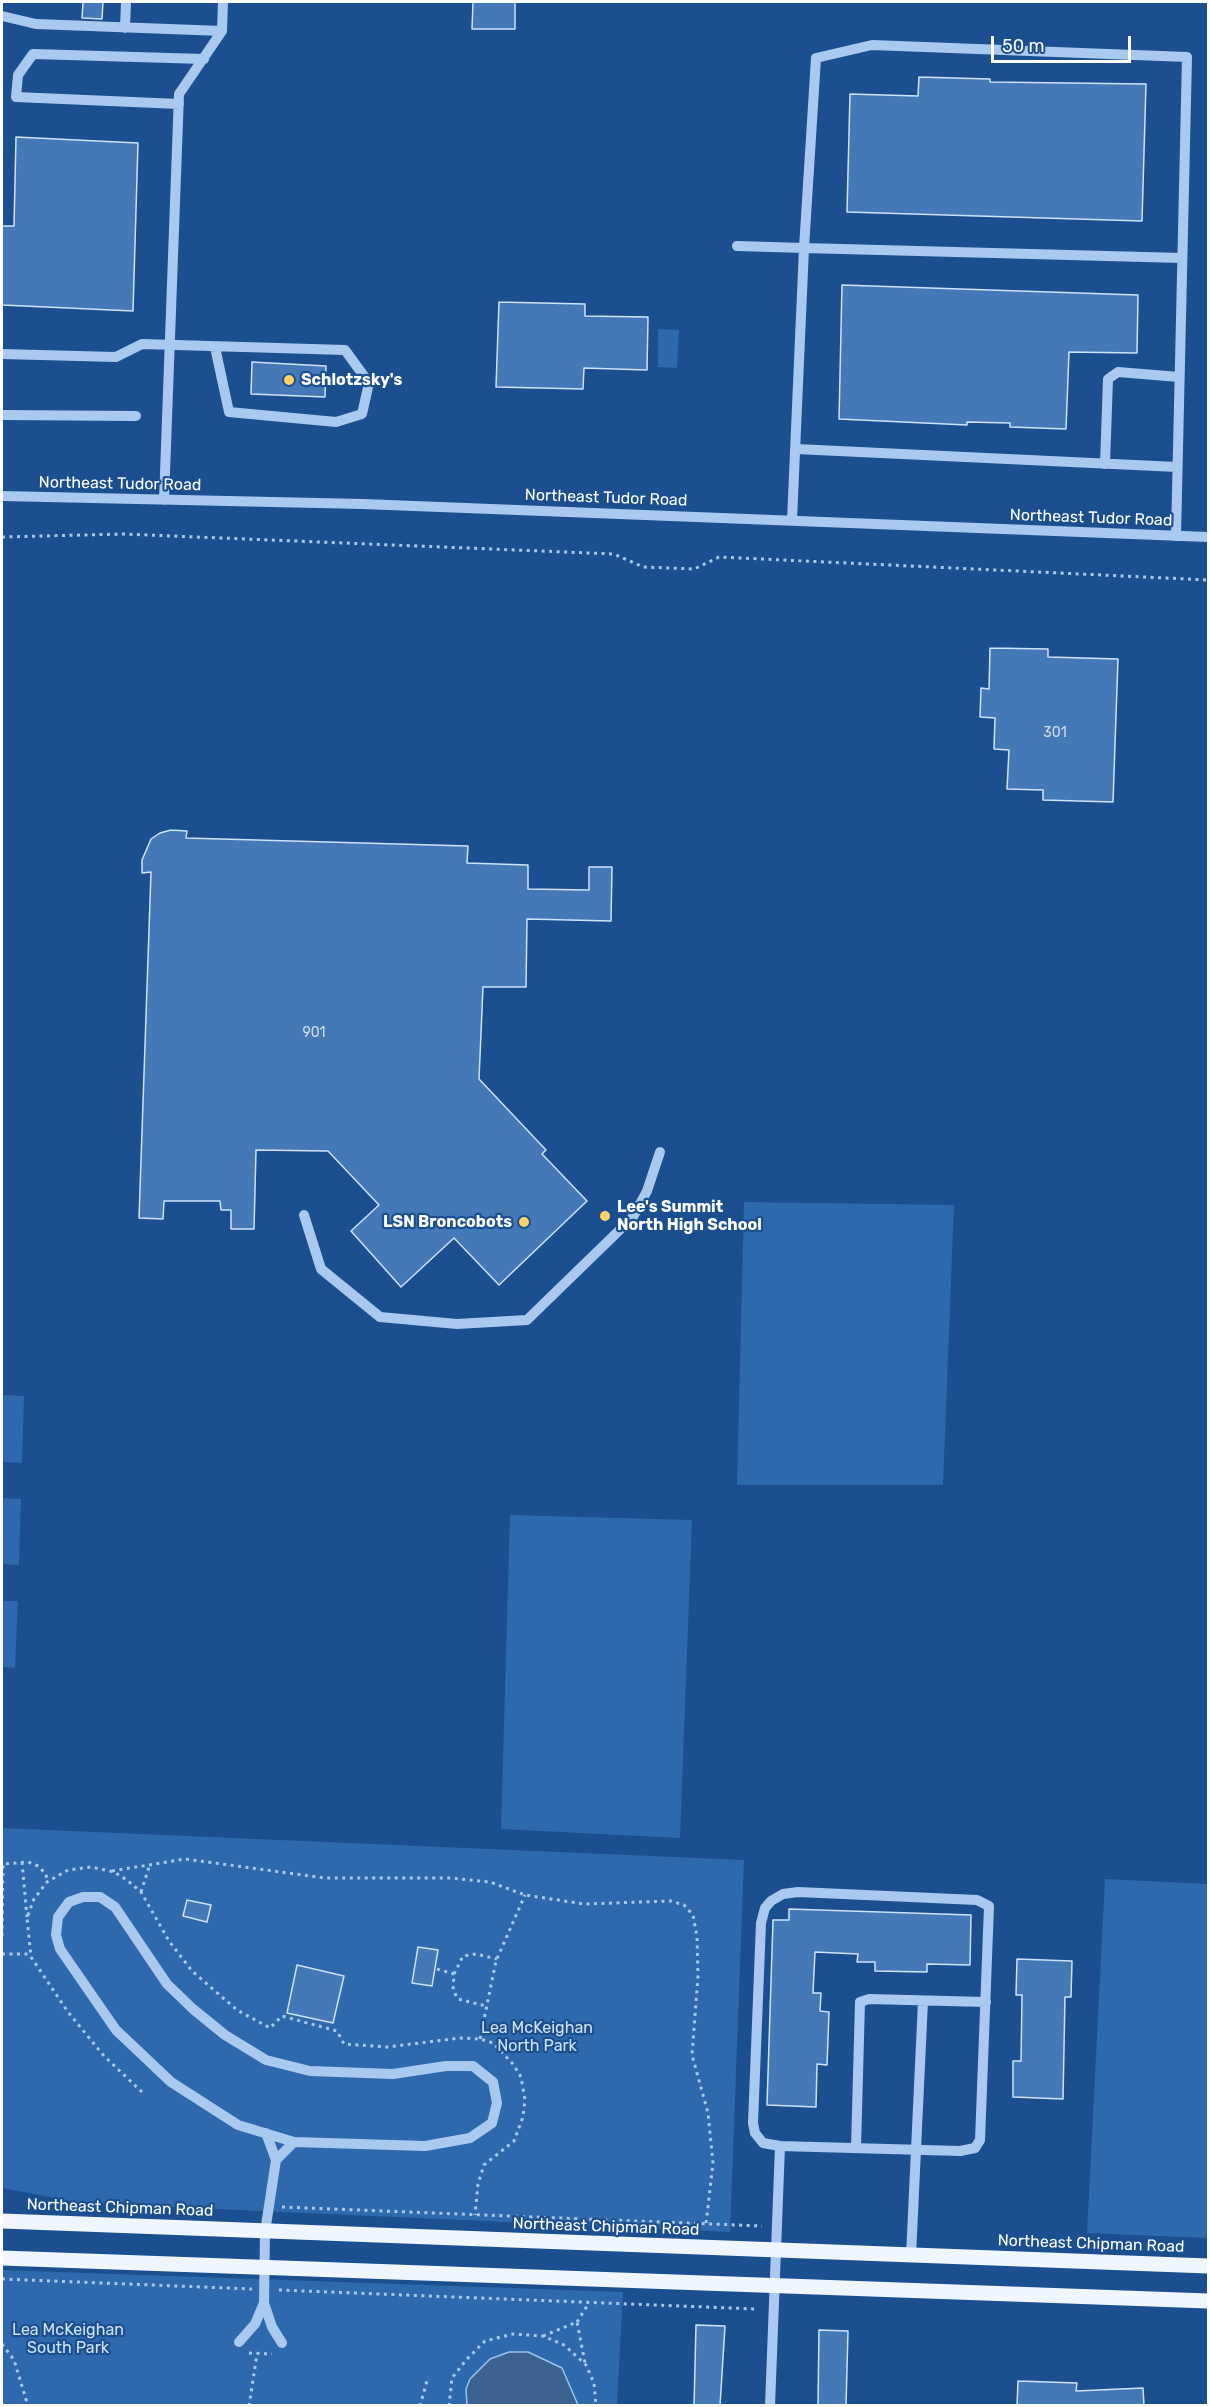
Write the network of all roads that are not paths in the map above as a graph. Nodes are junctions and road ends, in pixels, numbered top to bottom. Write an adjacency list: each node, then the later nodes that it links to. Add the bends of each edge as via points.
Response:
1 (126, 2): 4 (street)
2 (223, 2): 5 (street)
3 (2, 16): 4 (street, via 36,24)
4 (125, 28): 5 (street)
5 (222, 31): 6 (street)
6 (204, 59): 7 (street, via 180,94); 7 (street, via 33,54 18,75 16,97)
7 (179, 104): 11 (street)
8 (737, 246): 9 (street)
9 (804, 248): 10 (street); 10 (street, via 816,58 872,45 1186,57); 17 (street)
10 (1182, 258): 14 (street)
11 (168, 346): 12 (street); 13 (street, via 142,344 116,357); 21 (street)
12 (215, 347): 12 (street, via 345,350 369,382 362,414 336,422 229,412)
13 (2, 354)
14 (1179, 377): 18 (street, via 1118,372 1108,379); 19 (street)
15 (2, 416): 16 (street)
16 (136, 416)
17 (796, 449): 18 (street); 22 (street)
18 (1105, 464): 19 (street)
19 (1177, 467): 23 (street)
20 (2, 496): 21 (street, Northeast Tudor Road)
21 (164, 500): 22 (street, Northeast Tudor Road)
22 (792, 520): 23 (street, Northeast Tudor Road)
23 (1176, 536): 24 (street, Northeast Tudor Road)
24 (1209, 537)
25 (660, 1152): 26 (street, via 633,1218 527,1320 457,1324 380,1317 321,1269)
26 (304, 1215)
27 (923, 2001): 28 (street); 32 (street, via 860,2002); 33 (street)
28 (986, 2002): 31 (street, via 989,1906 977,1900 798,1892 771,1901 761,1923 753,2123 763,2143); 33 (street, via 980,2140 975,2148 960,2151)
29 (266, 2133): 30 (street); 30 (street, via 238,2125 171,2082 116,2030 60,1949 56,1935 58,1917 69,1902 100,1897 115,1907 176,1992 225,2035 266,2060 310,2071 393,2074 473,2066 493,2082 497,2103 492,2123 470,2138 425,2146); 34 (street)
30 (294, 2142): 34 (street)
31 (780, 2146): 32 (street); 37 (street)
32 (856, 2148): 33 (street)
33 (916, 2150): 38 (street)
34 (276, 2160): 36 (street)
35 (2, 2221): 36 (main road, Northeast Chipman Road)
36 (265, 2232): 37 (main road, Northeast Chipman Road); 41 (street)
37 (776, 2252): 38 (main road, Northeast Chipman Road); 42 (street)
38 (911, 2256): 40 (main road, Northeast Chipman Road)
39 (2, 2258): 41 (main road)
40 (1209, 2266)
41 (266, 2267): 42 (main road); 44 (street)
42 (775, 2284): 43 (main road); 47 (street)
43 (1209, 2301)
44 (264, 2303): 45 (street); 46 (street)
45 (238, 2347)
46 (281, 2349)
47 (770, 2406)

